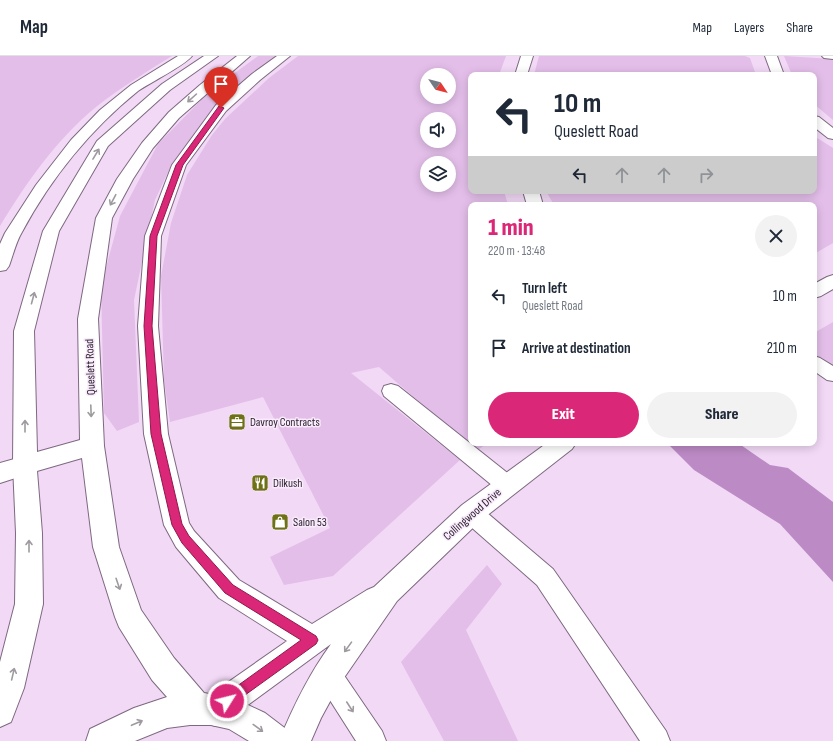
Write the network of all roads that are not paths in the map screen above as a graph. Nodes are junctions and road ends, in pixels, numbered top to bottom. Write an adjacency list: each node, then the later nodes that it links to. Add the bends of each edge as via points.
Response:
1 (186, 56): 13 (main road, via 135,88 76,142 13,233)
2 (212, 56): 21 (main road, one-way to 2, via 24,331 51,230 102,144 166,87)
3 (244, 56): 19 (main road, Queslett Road, one-way to 19, via 174,115 147,146 124,179 104,218 88,319)
4 (284, 56): 25 (main road, via 221,108 180,165 153,236 148,326 156,434 177,525 185,540 229,589)
5 (526, 56): 9 (main road)
6 (771, 56): 10 (main road)
7 (828, 56): 8 (main road)
8 (833, 56)
9 (522, 72)
10 (777, 72)
11 (817, 122): 12 (main road)
12 (833, 135)
13 (0, 266)
14 (833, 281): 15 (main road)
15 (817, 290)
16 (817, 364): 17 (lane)
17 (833, 375)
18 (391, 391): 22 (lane)
19 (92, 446): 21 (main road); 27 (main road, Queslett Road, one-way to 27, via 106,547 130,617 163,669)
20 (560, 446): 22 (main road, Collingwood Drive)
21 (12, 469): 28 (main road, one-way to 21, via 9,688 29,604 29,534)
22 (507, 485): 23 (main road, Collingwood Drive)
23 (471, 513): 24 (main road, Collingwood Drive); 33 (lane, via 545,578)
24 (387, 592): 25 (main road, Collingwood Drive); 26 (main road, Collingwood Drive, one-way to 26)
25 (312, 640): 27 (main road, Collingwood Drive)
26 (328, 674): 31 (main road, Collingwood Drive); 32 (lane, one-way to 32)
27 (205, 709): 29 (main road, one-way to 27, via 160,714); 30 (main road, one-way to 30, via 242,717)
28 (0, 710)
29 (102, 741)
30 (274, 741)
31 (295, 741)
32 (372, 741)
33 (656, 741)

